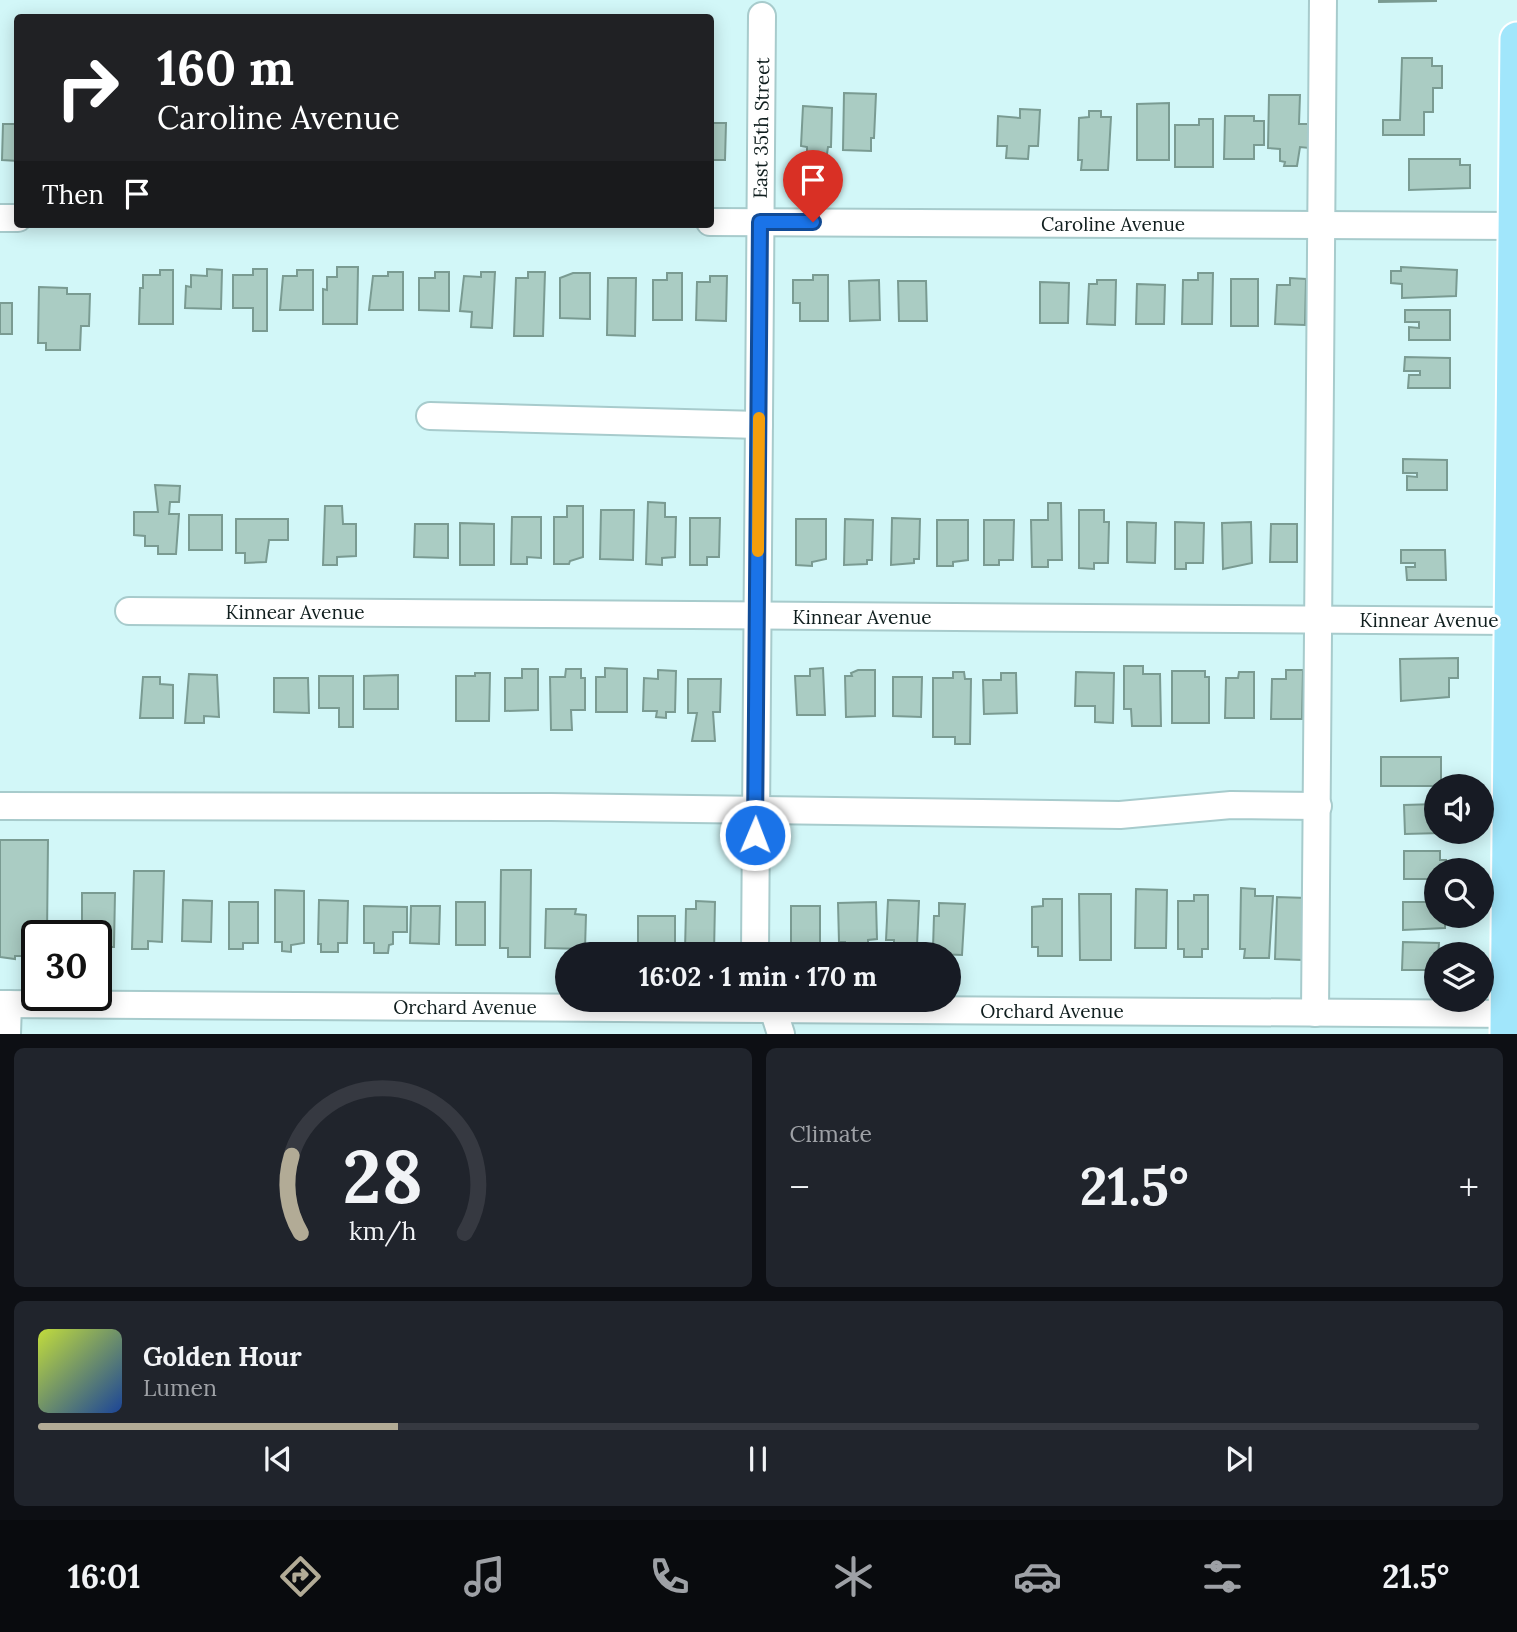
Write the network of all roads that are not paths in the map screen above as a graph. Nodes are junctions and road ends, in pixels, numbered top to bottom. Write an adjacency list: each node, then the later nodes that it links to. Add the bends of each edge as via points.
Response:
1 (1323, 0): 6 (street)
2 (762, 16): 5 (street, East 35th Street)
3 (1517, 39): 7 (main road)
4 (714, 222): 5 (street, Caroline Avenue)
5 (760, 222): 6 (street, Caroline Avenue); 9 (street, East 35th Street)
6 (1321, 225): 7 (street, Caroline Avenue); 13 (street)
7 (1515, 226): 10 (main road)
8 (430, 416): 9 (street)
9 (759, 425): 12 (street, East 35th Street)
10 (1515, 448): 14 (main road)
11 (129, 611): 12 (street, Kinnear Avenue)
12 (757, 616): 13 (street, Kinnear Avenue); 17 (street, East 35th Street)
13 (1319, 620): 14 (street, Kinnear Avenue); 16 (street)
14 (1511, 621): 22 (main road)
15 (0, 806): 17 (street)
16 (1318, 806): 17 (street, via 1231,805 1121,815); 21 (street)
17 (756, 812): 18 (street, East 35th Street)
18 (755, 942)
19 (4, 1004): 20 (street, Orchard Avenue); 23 (street)
20 (770, 1013): 21 (street, Orchard Avenue)
21 (1315, 1013): 22 (street, Orchard Avenue)
22 (1510, 1020)
23 (8, 1034)

